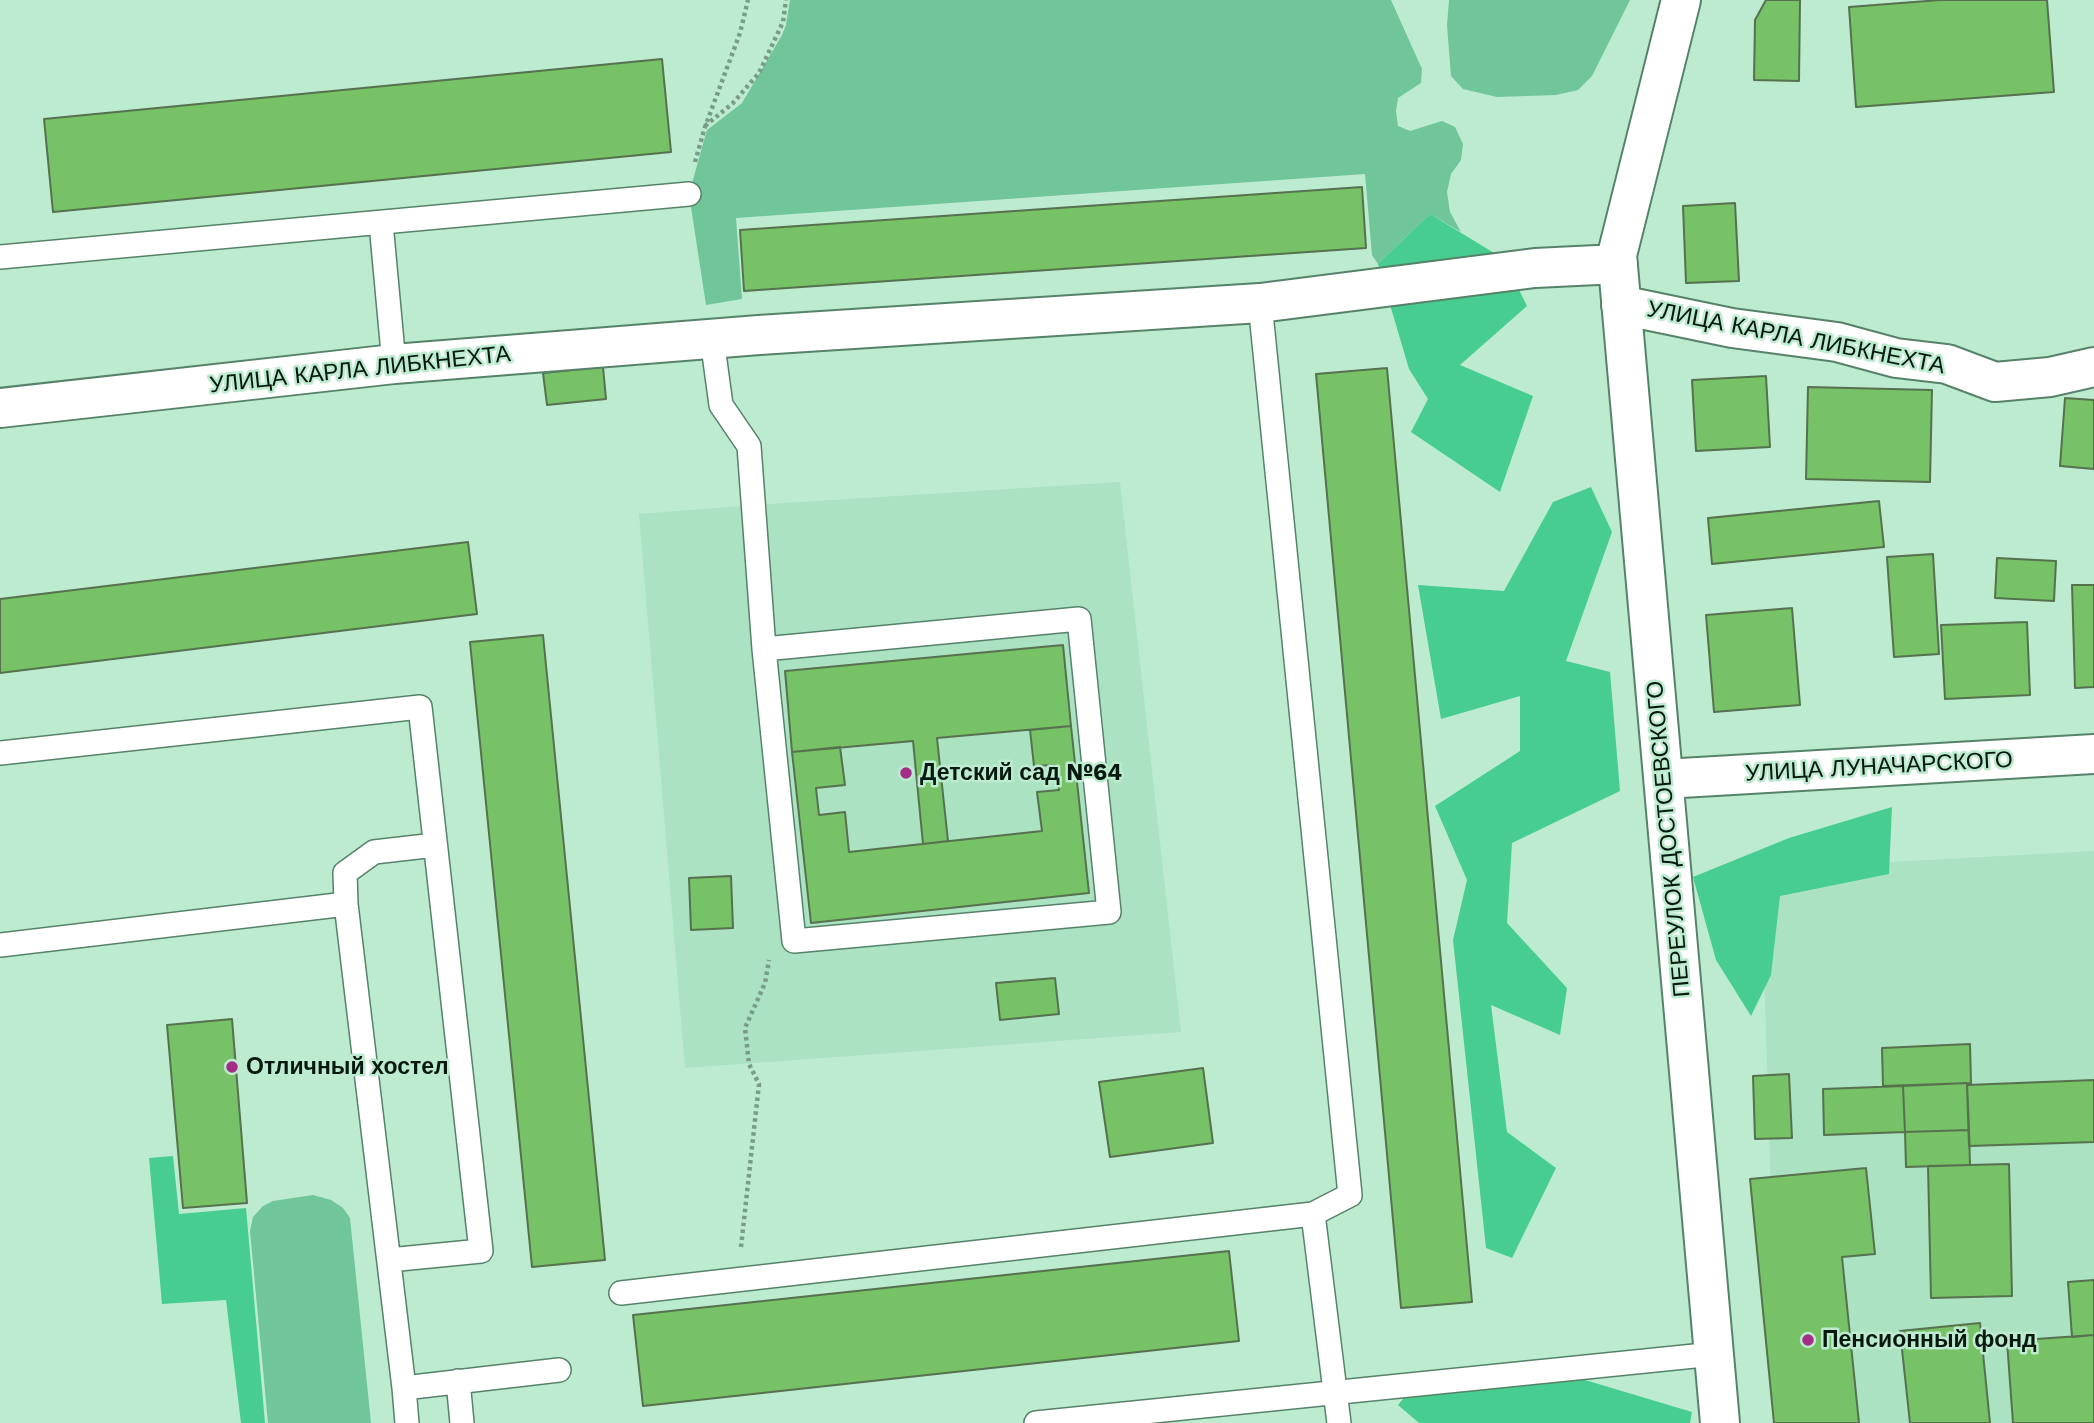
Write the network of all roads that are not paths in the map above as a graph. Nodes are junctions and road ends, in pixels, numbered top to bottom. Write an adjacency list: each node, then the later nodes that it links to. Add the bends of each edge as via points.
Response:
1 (1681, 0): 5 (street, ПЕРЕУЛОК ДОСТОЕВСКОГО)
2 (689, 194): 3 (lane)
3 (381, 223): 4 (lane); 9 (lane)
4 (0, 257)
5 (1617, 259): 6 (street, УЛИЦА КАРЛА ЛИБКНЕХТА); 7 (street, ПЕРЕУЛОК ДОСТОЕВСКОГО)
6 (1260, 303): 8 (street, УЛИЦА КАРЛА ЛИБКНЕХТА); 19 (lane, via 1350,1195)
7 (1621, 305): 10 (street, УЛИЦА КАРЛА ЛИБКНЕХТА, via 1947,364 1996,382); 15 (street, ПЕРЕУЛОК ДОСТОЕВСКОГО)
8 (716, 338): 9 (street, УЛИЦА КАРЛА ЛИБКНЕХТА); 12 (lane, via 721,405 750,446)
9 (394, 364): 11 (street, УЛИЦА КАРЛА ЛИБКНЕХТА)
10 (2094, 367)
11 (1, 401)
12 (764, 649): 12 (lane, via 794,941 1109,912 1079,619)
13 (0, 753): 16 (lane, via 420,707)
14 (2094, 754): 15 (street, УЛИЦА ЛУНАЧАРСКОГО)
15 (1664, 779): 22 (street, ПЕРЕУЛОК ДОСТОЕВСКОГО)
16 (435, 845): 17 (lane, via 374,852 345,873); 20 (lane, via 481,1251)
17 (346, 904): 18 (lane); 20 (lane)
18 (0, 945)
19 (1313, 1214): 21 (lane); 26 (lane)
20 (389, 1260): 25 (lane)
21 (621, 1293)
22 (1714, 1354): 26 (lane); 31 (street, ПЕРЕУЛОК ДОСТОЕВСКОГО)
23 (559, 1370): 24 (lane)
24 (458, 1381): 25 (lane); 28 (lane)
25 (404, 1388): 27 (lane)
26 (1336, 1392): 29 (lane); 30 (lane)
27 (407, 1423)
28 (462, 1423)
29 (1036, 1423)
30 (1339, 1423)
31 (1720, 1423)

